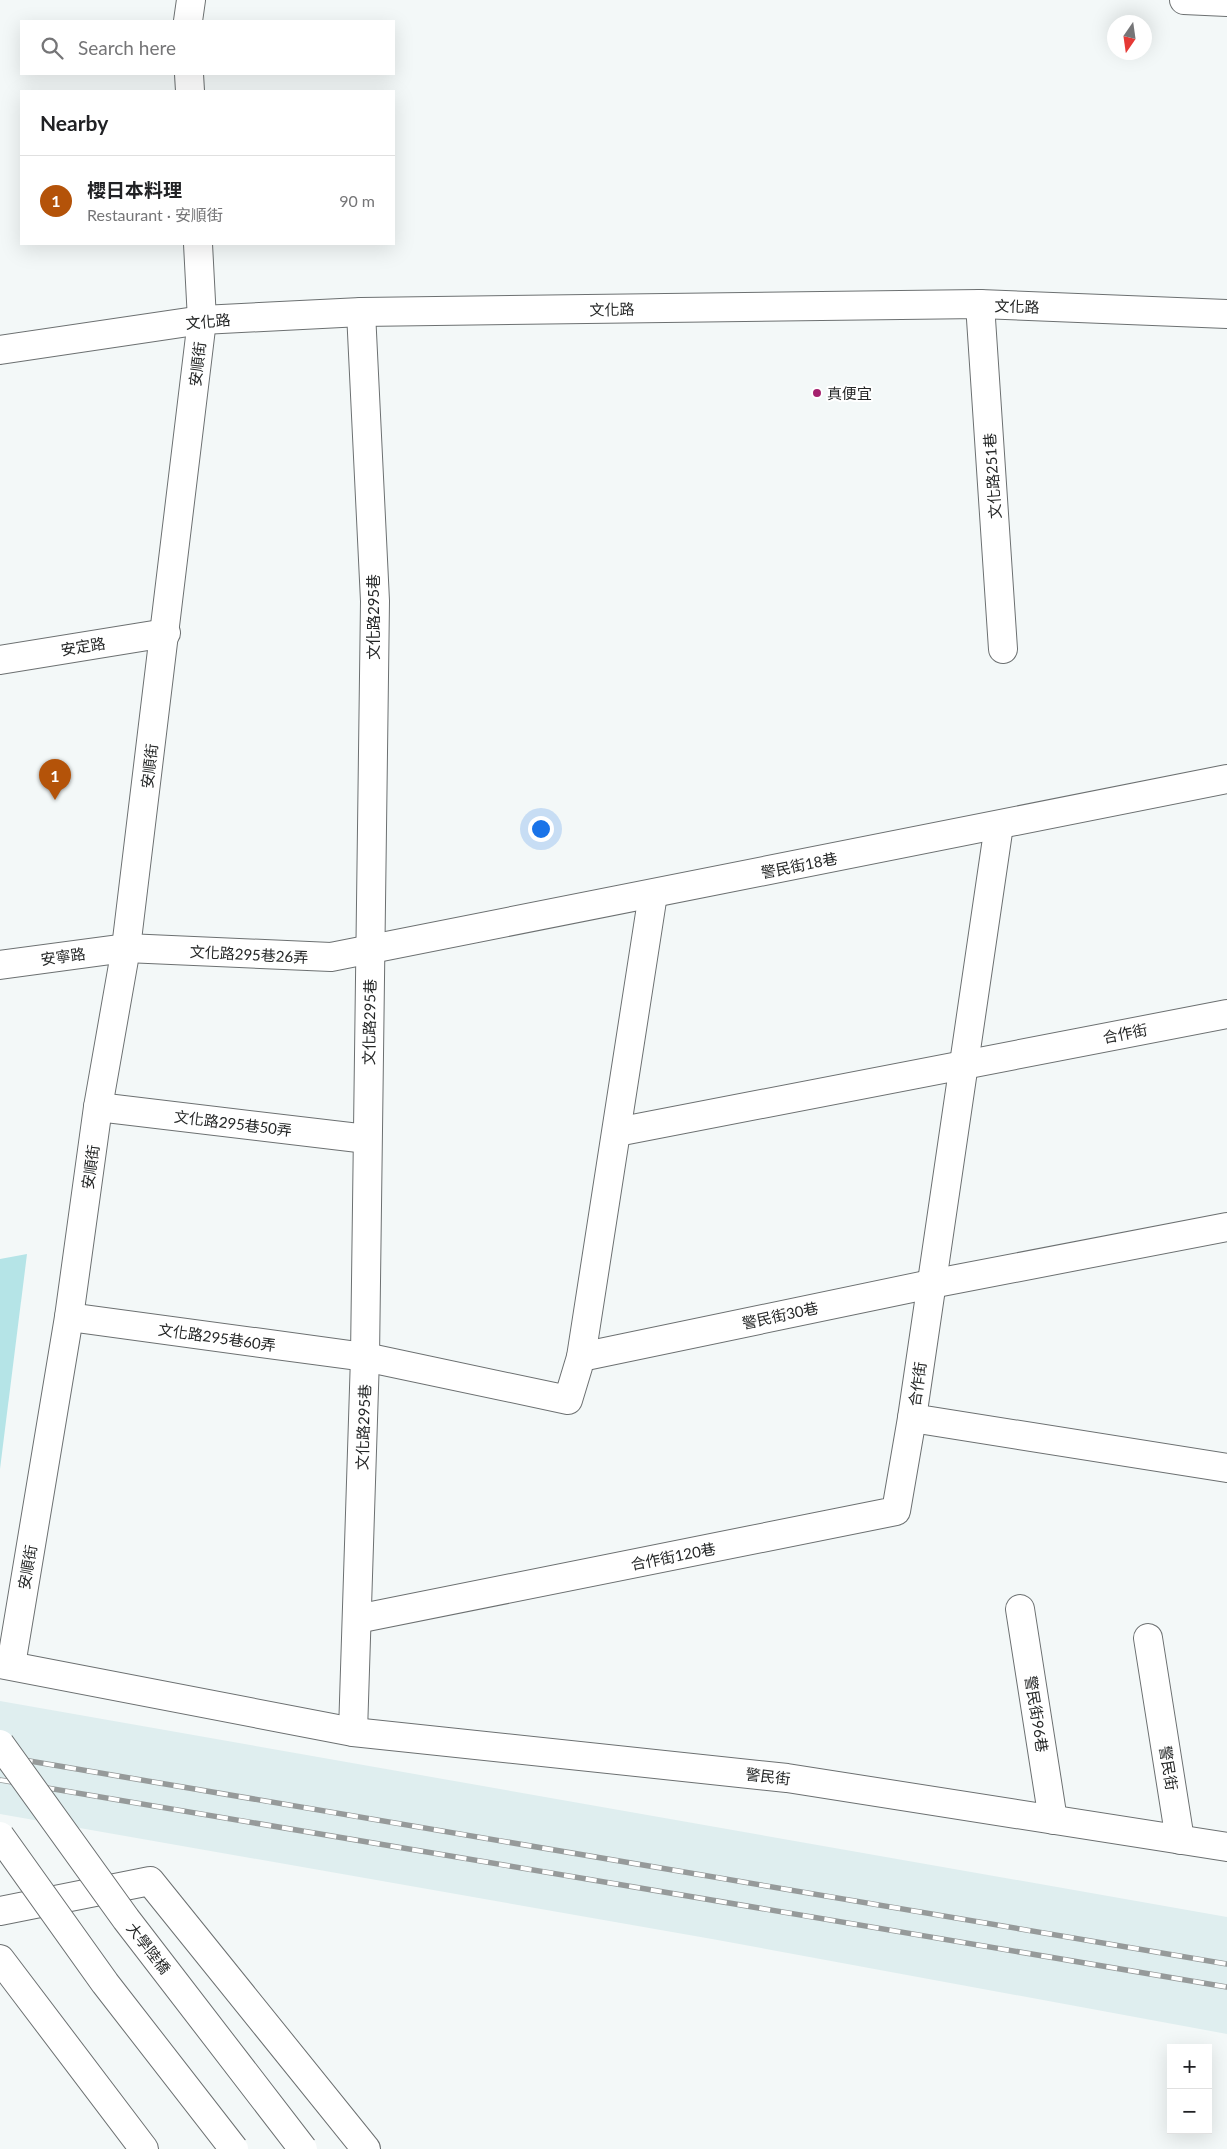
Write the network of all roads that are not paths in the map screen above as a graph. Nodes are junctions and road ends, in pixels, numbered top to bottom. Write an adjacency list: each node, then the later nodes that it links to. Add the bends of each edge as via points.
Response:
1 (191, 0): 4 (street)
2 (1184, 0): 3 (street)
3 (1227, 2)
4 (188, 20)
5 (189, 75): 6 (street)
6 (190, 90)
7 (198, 245): 11 (street, 安順街)
8 (980, 304): 9 (street, 文化路); 10 (street, 文化路); 14 (street, 文化路251巷)
9 (361, 312): 11 (street, 文化路); 20 (street, 文化路295巷, via 374,601)
10 (1227, 314)
11 (202, 320): 12 (street, 文化路); 13 (street, 安順街)
12 (0, 350)
13 (166, 633): 15 (street, 安定路); 19 (street, 安順街)
14 (1003, 649)
15 (0, 660)
16 (1227, 779): 17 (street, 警民街18巷)
17 (999, 825): 18 (street, 警民街18巷); 23 (street, 合作街)
18 (653, 894): 20 (street, 警民街18巷); 25 (street)
19 (126, 948): 20 (street, 文化路295巷26弄, via 331,957); 21 (street, 安寧路); 24 (street, 安順街)
20 (370, 948): 26 (street, 文化路295巷)
21 (0, 965)
22 (1227, 1014): 23 (street, 合作街)
23 (964, 1064): 25 (street, 合作街); 28 (street, 合作街)
24 (98, 1108): 26 (street, 文化路295巷50弄); 29 (street, 安順街)
25 (617, 1132): 31 (street)
26 (368, 1139): 30 (street, 文化路295巷)
27 (1227, 1227): 28 (street, 警民街30巷)
28 (931, 1284): 31 (street, 警民街30巷); 32 (street, 合作街)
29 (69, 1317): 30 (street, 文化路295巷60弄); 37 (street, 安順街)
30 (365, 1357): 31 (street, via 568,1400); 35 (street, 文化路295巷)
31 (581, 1357)
32 (912, 1418): 33 (street, 合作街); 35 (street, 合作街120巷, via 896,1511)
33 (1227, 1468)
34 (1020, 1609): 40 (street, 警民街96巷)
35 (357, 1619): 38 (street, 文化路295巷)
36 (1148, 1638): 42 (street, 警民街)
37 (5, 1665): 38 (street, 安順街)
38 (354, 1732): 40 (street, 警民街, via 787,1778)
39 (0, 1744): 48 (street, 大學陸橋, bridge, via 126,1919)
40 (1053, 1820): 42 (street, 警民街)
41 (0, 1836): 47 (street, bridge, via 105,1983)
42 (1180, 1840): 43 (street, 警民街)
43 (1227, 1847)
44 (0, 1912): 49 (street, via 150,1881)
45 (0, 1959): 46 (street)
46 (144, 2149)
47 (234, 2149)
48 (303, 2149)
49 (366, 2149)

